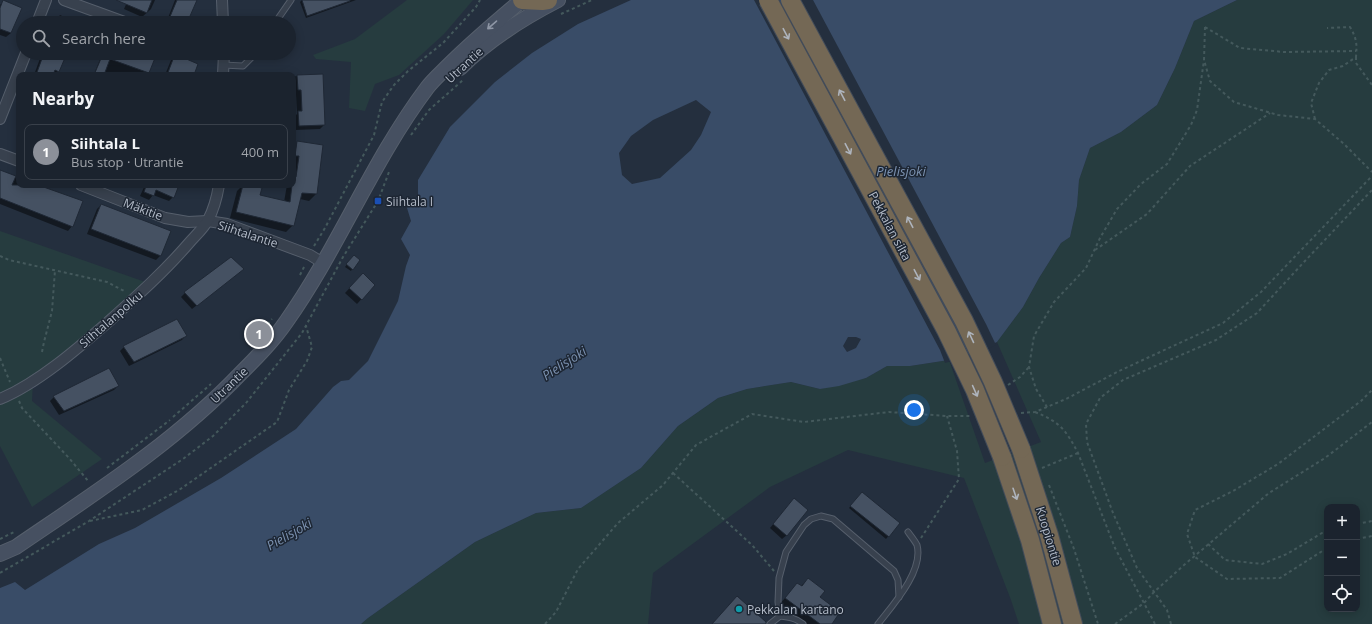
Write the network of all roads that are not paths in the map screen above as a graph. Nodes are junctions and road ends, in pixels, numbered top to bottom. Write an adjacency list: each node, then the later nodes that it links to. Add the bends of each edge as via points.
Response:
1 (46, 0): 8 (street)
2 (64, 0): 9 (street)
3 (222, 0): 10 (street)
4 (291, 0): 11 (lane)
5 (768, 0): 27 (highway, Pekkalan silta, one-way to 27, bridge, via 946,330 975,390)
6 (790, 0): 26 (highway, Pekkalan silta, one-way to 6, bridge, via 964,321)
7 (536, 2): 24 (main road, Utrantie, via 467,47 428,86 386,149)
8 (40, 16)
9 (108, 16)
10 (223, 16)
11 (280, 16)
12 (23, 60): 16 (street)
13 (224, 60): 15 (street)
14 (249, 60): 15 (lane, via 243,66)
15 (223, 70)
16 (19, 72)
17 (16, 78): 18 (street)
18 (0, 119)
19 (0, 154): 20 (street)
20 (16, 160)
21 (89, 188): 23 (street, Mäkitie, via 166,218 188,222)
22 (219, 188): 23 (street, Siihtalantie)
23 (208, 221): 24 (street, Siihtalantie, via 227,224 310,255); 25 (street, Siihtalanpolku, via 174,260 80,347 15,393)
24 (323, 263): 29 (main road, Utrantie, via 286,323 220,395 127,472 16,547)
25 (0, 399)
26 (1021, 449): 36 (highway, Kuopiontie, via 1049,535)
27 (1002, 457): 35 (highway, Kuopiontie, one-way to 35, via 1030,540)
28 (908, 532): 30 (lane, via 916,545 917,561)
29 (0, 554)
30 (899, 597): 31 (lane, via 898,580 894,570 833,519 822,516 811,519 786,552 779,578); 34 (lane)
31 (780, 616): 32 (lane); 33 (lane, via 790,617)
32 (770, 624)
33 (803, 624)
34 (878, 624)
35 (1052, 624)
36 (1073, 624)

